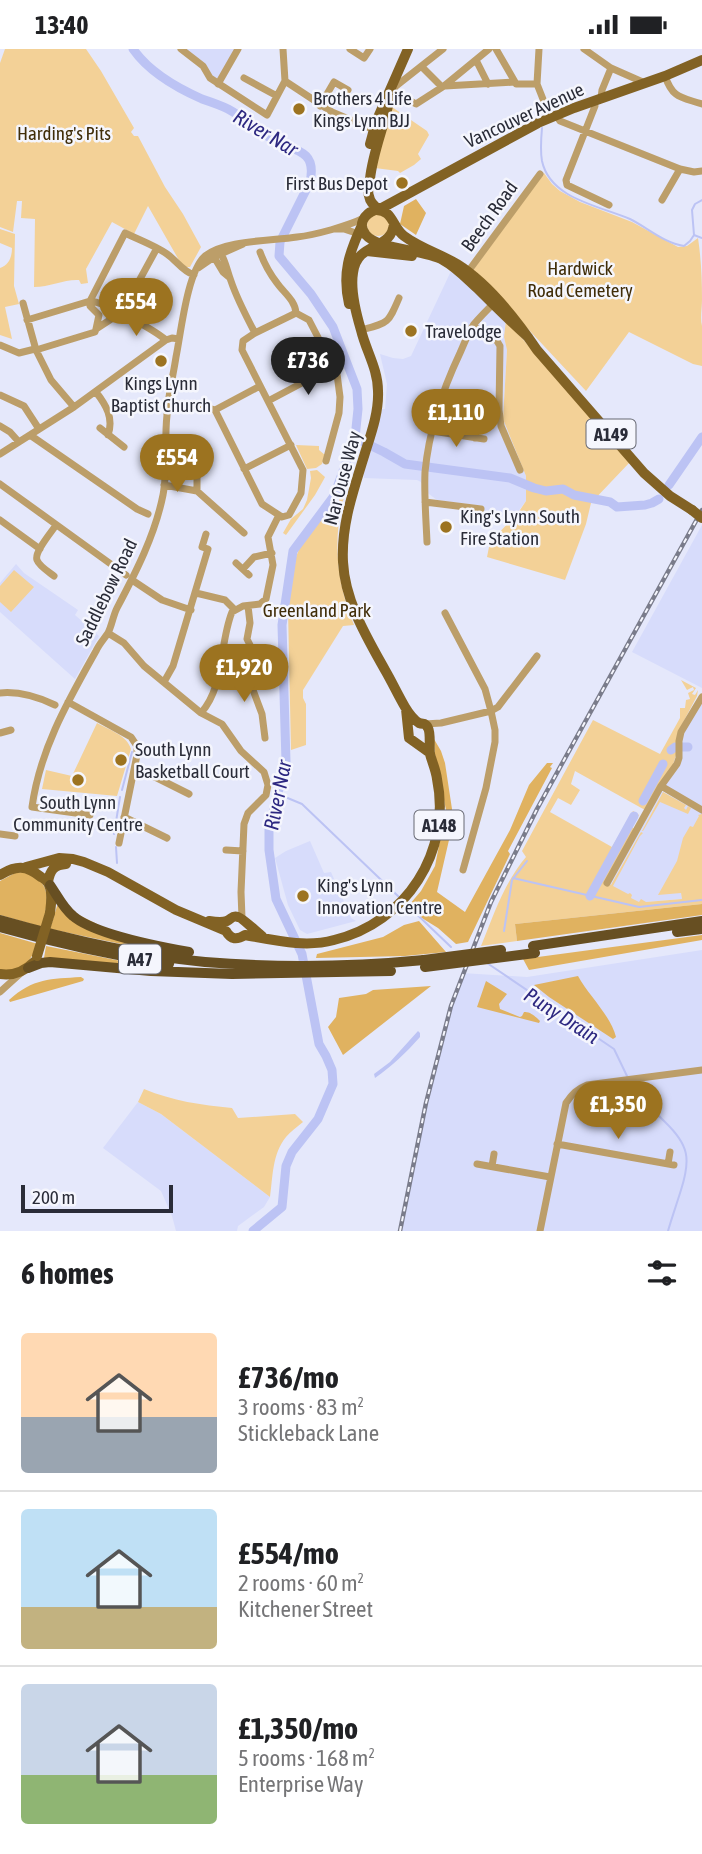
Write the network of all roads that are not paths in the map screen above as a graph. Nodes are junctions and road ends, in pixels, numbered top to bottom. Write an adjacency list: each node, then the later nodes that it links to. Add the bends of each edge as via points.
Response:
1 (181, 49): 21 (street)
2 (238, 49): 21 (street)
3 (283, 49): 18 (street)
4 (350, 49): 5 (street, via 364,58)
5 (370, 49)
6 (406, 49): 26 (main road, A148)
7 (443, 49): 14 (street)
8 (489, 49): 12 (street)
9 (496, 49): 19 (street)
10 (539, 49): 22 (street)
11 (584, 49): 15 (street)
12 (476, 60): 20 (street); 24 (street)
13 (702, 60): 16 (main road, Vancouver Avenue)
14 (422, 67): 24 (street); 26 (street)
15 (611, 68): 23 (street); 28 (street)
16 (665, 76): 23 (main road, Vancouver Avenue); 29 (street, via 673,93)
17 (244, 78): 27 (street)
18 (285, 81): 27 (street); 30 (street)
19 (515, 82): 20 (street); 22 (street)
20 (488, 83): 24 (street)
21 (218, 84): 27 (street, via 267,114)
22 (537, 84): 31 (street)
23 (646, 84): 28 (main road, Vancouver Avenue)
24 (443, 86): 26 (street, via 416,104)
25 (348, 90): 30 (street, via 334,82)
26 (391, 90): 32 (main road, A148)
27 (277, 96)
28 (598, 99): 31 (main road, Vancouver Avenue); 33 (street)
29 (702, 104)
30 (320, 106): 32 (street)
31 (553, 116): 33 (street); 37 (main road, Vancouver Avenue)
32 (377, 131): 40 (main road, A148, via 368,192); 43 (main road, A148, via 369,147 364,190)
33 (586, 131): 34 (street); 39 (street, via 566,180)
34 (680, 169): 35 (street); 38 (street)
35 (702, 171)
36 (540, 174): 51 (street, Beech Road)
37 (405, 197): 40 (main road, Vancouver Avenue); 41 (main road)
38 (662, 200)
39 (610, 205)
40 (379, 209): 41 (main road); 43 (main road, Vancouver Avenue, via 368,213)
41 (394, 223): 43 (main road, via 392,231); 51 (main road, A149, via 408,239)
42 (332, 229): 43 (street); 43 (street); 44 (street)
43 (370, 234): 47 (main road); 49 (main road, A149); 61 (main road, Nar Ouse Way / A148, via 347,264 352,315)
44 (243, 244): 48 (street); 50 (street, via 228,244 211,252)
45 (157, 248): 50 (street, via 181,269); 53 (street, via 125,233); 57 (street)
46 (260, 252): 56 (street, via 259,262 292,300)
47 (363, 252): 49 (main road, A149); 61 (main road, Nar Ouse Way / A148, via 356,260 352,281)
48 (218, 255): 50 (street); 62 (street)
49 (444, 261): 51 (main road, A149)
50 (196, 272): 63 (street, Saddlebow Road)
51 (466, 274): 54 (main road, A149)
52 (399, 297): 61 (street, via 387,322)
53 (90, 301): 57 (street); 58 (street); 60 (street, via 99,315)
54 (495, 302): 59 (street); 100 (main road, A149, bridge, via 514,318 644,473)
55 (23, 303): 58 (street)
56 (296, 313): 62 (street); 67 (street, via 309,320)
57 (121, 314): 60 (street); 64 (street)
58 (27, 320): 66 (street)
59 (473, 326): 79 (street, via 446,383); 91 (street, via 500,346 501,426)
60 (96, 329): 66 (street, via 92,334)
61 (361, 330): 131 (main road, Nar Ouse Way / A148, via 378,386 374,421 346,520 343,562 360,625)
62 (255, 333): 68 (street, via 241,347)
63 (179, 339): 64 (street); 72 (street, Saddlebow Road)
64 (166, 340): 69 (street)
65 (0, 345): 66 (street, via 19,353)
66 (35, 349): 73 (street, via 51,380)
67 (334, 366): 71 (street); 89 (street, via 340,397)
68 (260, 386): 71 (street); 74 (street)
69 (96, 392): 73 (street); 81 (street, via 110,415)
70 (0, 395): 78 (street, via 24,406)
71 (268, 401): 85 (street)
72 (168, 403): 74 (street); 93 (street, Saddlebow Road)
73 (74, 407): 78 (street)
74 (215, 410): 90 (street)
75 (0, 426): 84 (street)
76 (476, 427): 82 (street)
77 (100, 428): 81 (street)
78 (39, 429): 80 (street)
79 (432, 431): 82 (street); 95 (street)
80 (30, 435): 84 (street); 98 (street)
81 (108, 435): 86 (street)
82 (475, 437): 83 (street)
83 (484, 439)
84 (19, 442): 88 (street)
85 (291, 445): 90 (street); 99 (street, via 303,470 303,486 289,515)
86 (124, 447)
87 (197, 451): 94 (street)
88 (0, 454)
89 (326, 461)
90 (244, 469): 99 (street, via 262,504)
91 (520, 470)
92 (0, 484): 103 (street)
93 (164, 485): 94 (street); 113 (street, Saddlebow Road, via 157,516)
94 (197, 491): 104 (street)
95 (425, 502): 96 (street); 108 (street)
96 (469, 508): 97 (street); 102 (street)
97 (481, 509)
98 (148, 514)
99 (279, 515): 110 (street, via 268,537)
100 (702, 518)
101 (0, 520): 109 (street)
102 (468, 521)
103 (56, 525): 109 (street); 113 (street)
104 (237, 526): 105 (street); 107 (street)
105 (244, 533)
106 (206, 534): 114 (street, via 202,547 208,549)
107 (230, 534)
108 (427, 542)
109 (40, 549): 112 (street, via 38,562)
110 (272, 553): 111 (street, via 254,557 246,572); 115 (street, via 266,599)
111 (236, 563)
112 (54, 576)
113 (129, 578): 116 (street, via 162,600); 119 (street, Saddlebow Road)
114 (196, 593): 116 (street); 117 (street, via 225,600)
115 (248, 605): 117 (street); 123 (street, via 251,662)
116 (191, 610): 122 (street)
117 (235, 610): 121 (street)
118 (445, 613): 128 (street, via 485,689)
119 (108, 632): 122 (street); 126 (street, Saddlebow Road)
120 (537, 656): 128 (street, via 498,707)
121 (217, 677): 123 (street); 129 (street, via 209,704)
122 (164, 681): 129 (street)
123 (244, 685): 134 (street, via 255,694)
124 (1, 690): 127 (street)
125 (702, 697): 137 (street, via 681,732 677,764)
126 (68, 702): 136 (street, via 131,737 137,746); 140 (street, Saddlebow Road, via 45,752 32,807)
127 (55, 705)
128 (487, 712): 130 (street); 150 (street, via 495,742)
129 (201, 713): 147 (street, via 222,725 266,776 266,795 244,824)
130 (441, 723): 131 (street); 135 (street)
131 (417, 724): 135 (main road, Nar Ouse Way / A148, via 428,727); 135 (main road, Nar Ouse Way / A148, via 409,737)
132 (11, 730): 133 (street)
133 (0, 733)
134 (265, 738)
135 (426, 739): 156 (main road, Nar Ouse Way / A148, via 440,795 439,831 429,863 392,911 362,932 316,943 265,939)
136 (135, 767): 138 (street); 141 (street)
137 (661, 786): 139 (street); 152 (street)
138 (189, 794)
139 (702, 810)
140 (90, 815)
141 (124, 817): 144 (street); 145 (street)
142 (0, 834): 143 (street)
143 (11, 838)
144 (167, 838)
145 (119, 843)
146 (226, 850): 147 (street)
147 (243, 851): 156 (street)
148 (84, 862): 149 (main road, Nar Ouse Way / A148, via 59,858); 153 (main road, via 57,866 50,872); 156 (main road, Nar Ouse Way / A148, via 176,910)
149 (26, 867): 151 (main road, A148); 153 (main road)
150 (463, 870)
151 (0, 875)
152 (607, 883)
153 (49, 884): 160 (highway, A47, via 70,914 93,927 163,947); 161 (main road, bridge, via 50,913 37,956)
154 (0, 920): 160 (highway, A47, via 139,952 204,962)
155 (702, 921): 159 (highway, A47)
156 (237, 925)
157 (0, 927): 164 (highway, A47, via 138,959)
158 (702, 929): 159 (highway, A47)
159 (534, 949): 162 (highway, A47, bridge, via 425,964)
160 (271, 965): 162 (highway, A47)
161 (26, 969): 163 (main road); 164 (highway, A47, via 50,962 151,971); 165 (street)
162 (330, 969): 164 (highway, A47)
163 (0, 974)
164 (283, 974)
165 (0, 992)
166 (702, 1070): 167 (street, via 578,1088 566,1103)
167 (557, 1143): 168 (street, via 671,1165); 172 (street)
168 (670, 1152)
169 (494, 1154): 171 (street)
170 (477, 1164): 171 (street)
171 (492, 1166): 172 (street)
172 (550, 1177): 173 (street)
173 (540, 1231)

